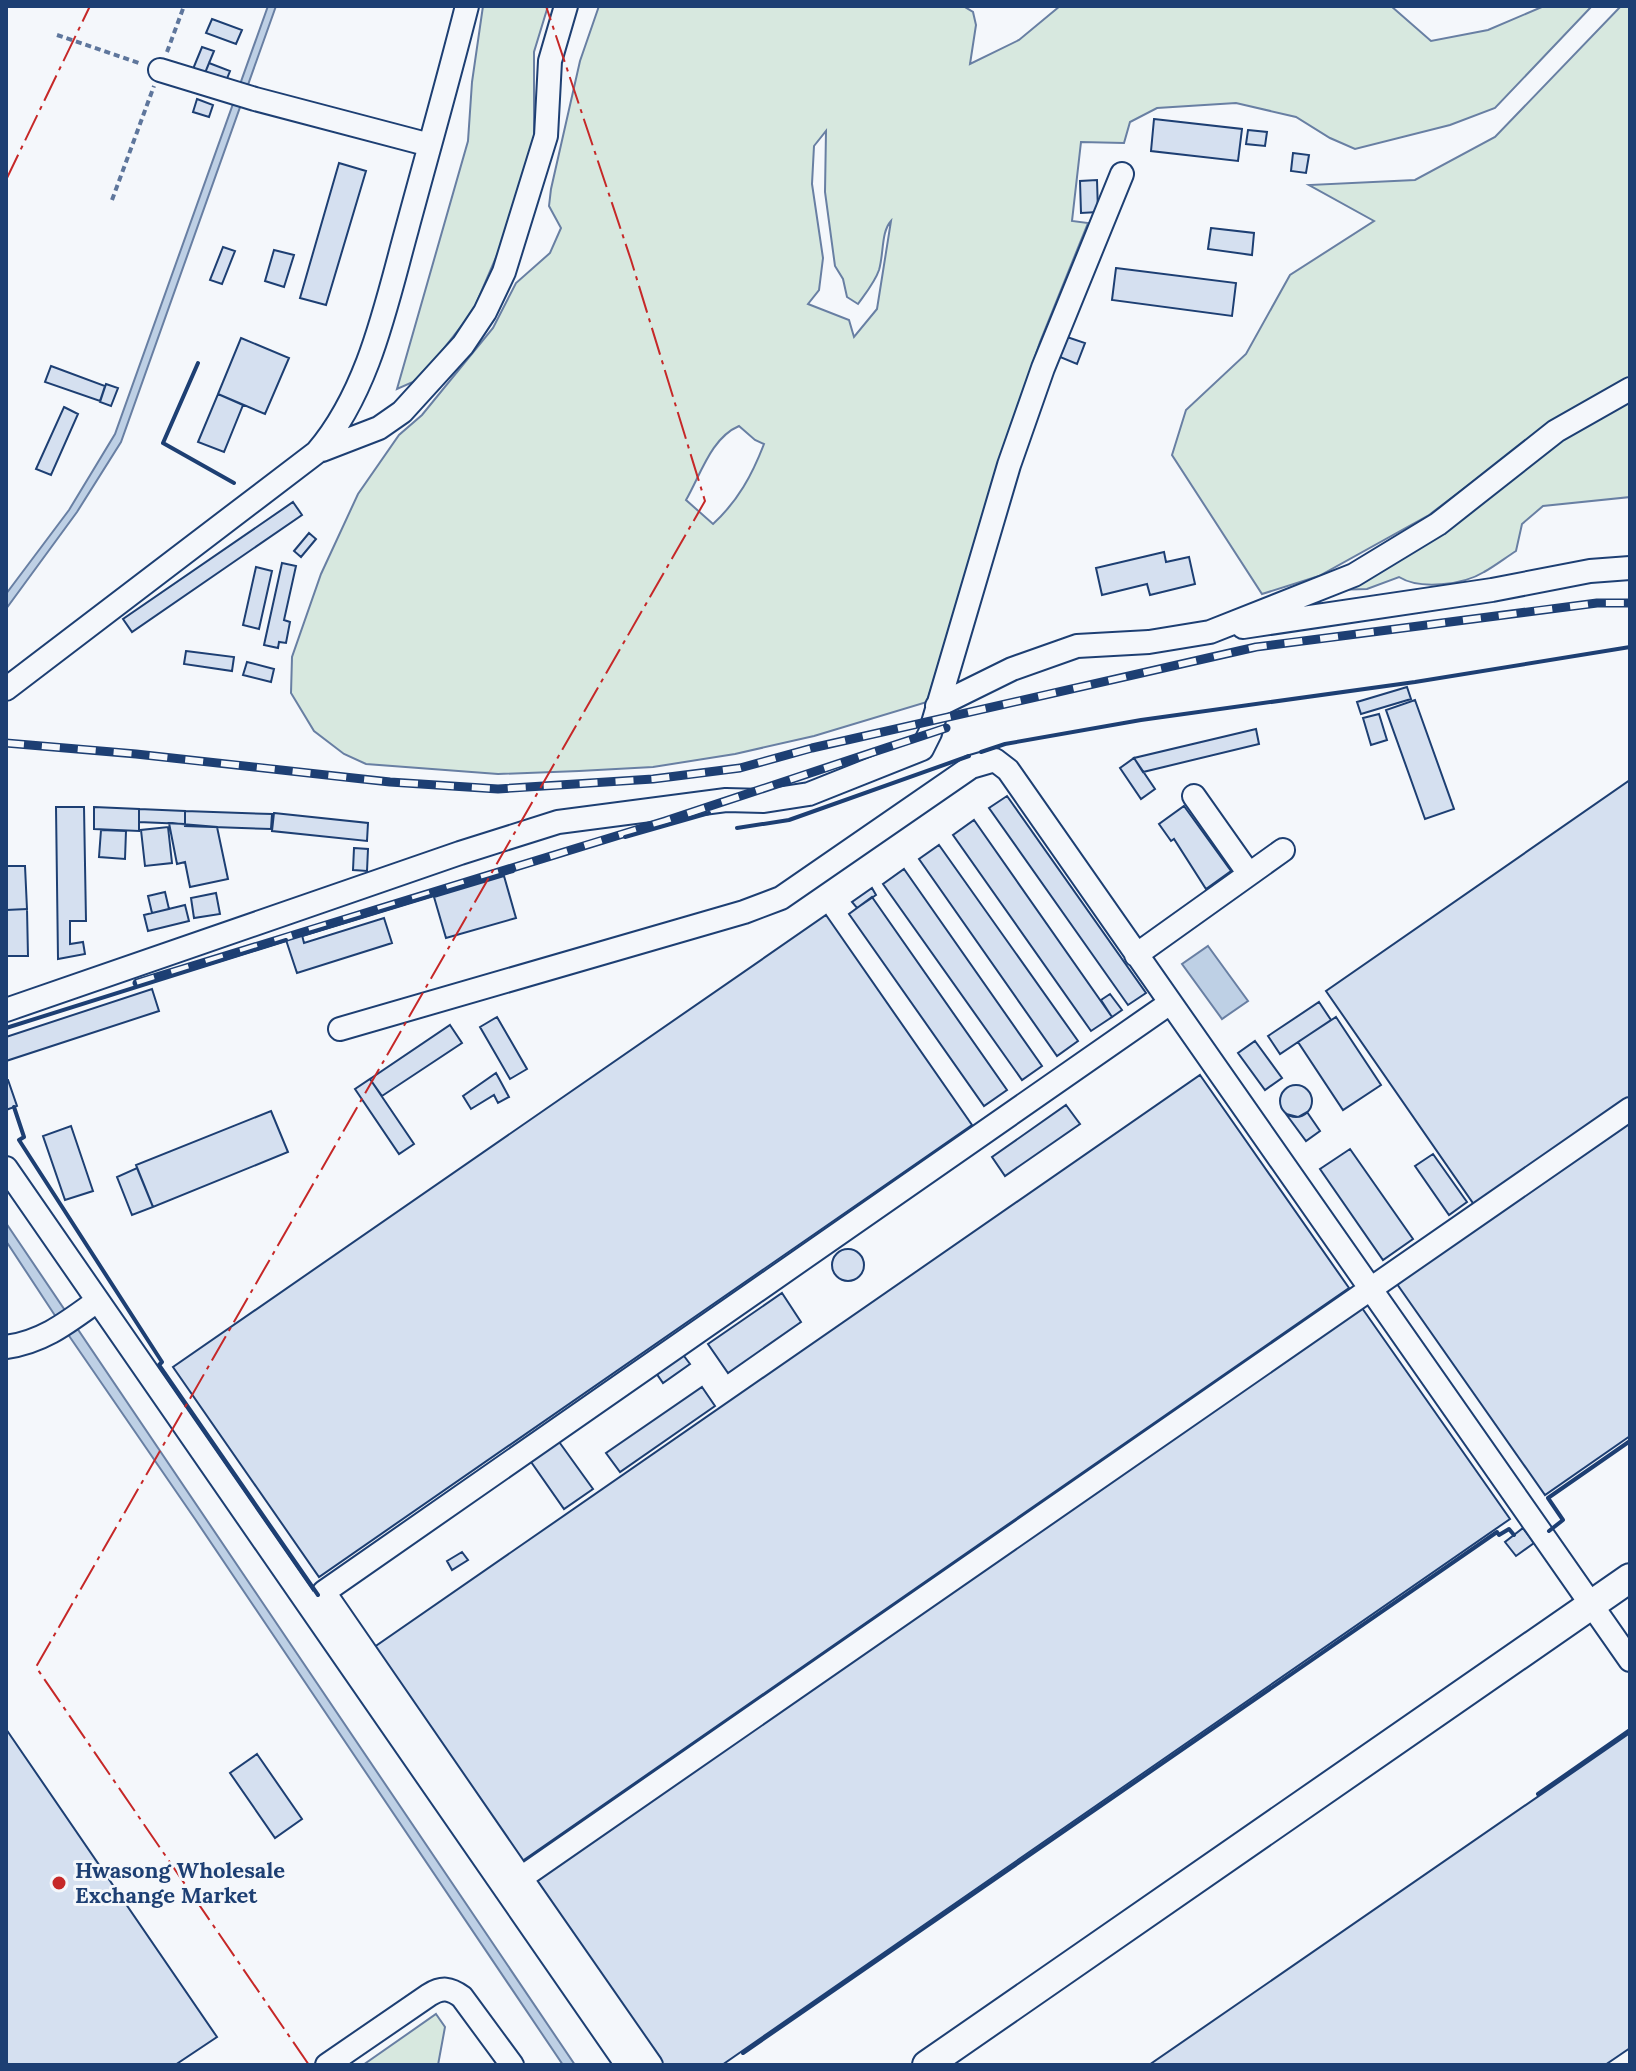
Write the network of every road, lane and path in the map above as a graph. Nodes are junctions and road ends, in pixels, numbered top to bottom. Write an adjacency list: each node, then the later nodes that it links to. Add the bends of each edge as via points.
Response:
1 (184, 6): 5 (path)
2 (467, 6): 6 (street)
3 (566, 6): 10 (street, via 550,61 546,136 504,272 485,312 463,345 402,412 379,428)
4 (57, 35): 5 (path)
5 (160, 70): 6 (street); 8 (path)
6 (430, 145): 10 (street, via 379,328 338,428)
7 (1122, 174): 14 (street, via 1009,465)
8 (112, 200)
9 (1630, 389): 12 (street, via 1556,431 1438,524 1354,575)
10 (317, 452): 13 (street)
11 (1630, 568): 12 (street)
12 (1210, 632): 14 (street, via 1077,646 1012,669)
13 (6, 689)
14 (937, 706): 20 (street, via 922,749 809,794 558,822)
15 (1194, 796): 17 (street)
16 (1283, 850): 17 (street)
17 (1249, 874): 18 (street)
18 (1144, 949): 19 (street); 21 (street, via 1008,770 995,760 971,767 781,898)
19 (1170, 1003): 24 (street); 30 (street, via 324,1592)
20 (6, 1010)
21 (340, 1029)
22 (1630, 1109): 24 (street)
23 (6, 1168): 25 (street)
24 (1371, 1288): 28 (street); 30 (street)
25 (97, 1301): 26 (street, via 29,1344); 33 (street)
26 (6, 1347)
27 (1630, 1578): 28 (main road)
28 (1591, 1604): 29 (street); 35 (main road)
29 (1630, 1660)
30 (521, 1878): 34 (street)
31 (327, 2065): 32 (street, via 445,1989 462,1997)
32 (512, 2065)
33 (627, 2065)
34 (651, 2065)
35 (927, 2065)

